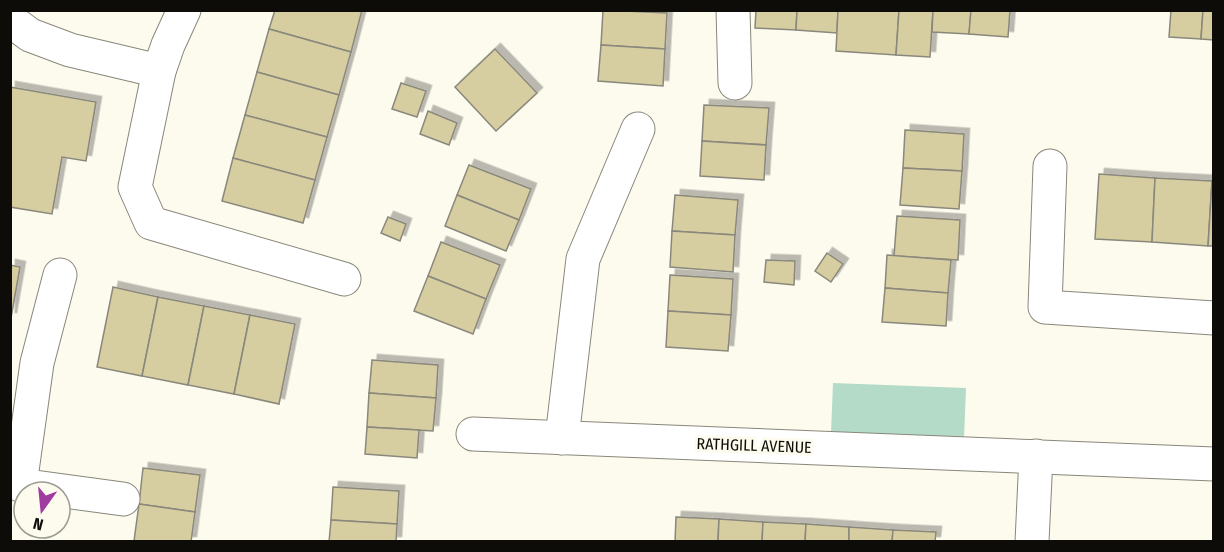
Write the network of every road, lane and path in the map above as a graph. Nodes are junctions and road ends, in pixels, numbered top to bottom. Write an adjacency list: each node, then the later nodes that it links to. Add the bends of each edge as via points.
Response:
1 (184, 10): 4 (street)
2 (733, 10): 5 (street)
3 (10, 20): 4 (street, via 30,34 70,50)
4 (159, 71): 9 (street, via 135,186 151,223)
5 (735, 83)
6 (638, 129): 13 (street, via 583,260)
7 (1050, 166): 10 (street, via 1045,306)
8 (60, 275): 11 (street)
9 (344, 279)
10 (1214, 318)
11 (24, 361): 16 (street, via 20,485)
12 (473, 434): 13 (street, RATHGILL AVENUE)
13 (562, 438): 14 (street, RATHGILL AVENUE)
14 (1036, 456): 15 (street, RATHGILL AVENUE); 17 (street)
15 (1214, 464)
16 (123, 499)
17 (1032, 542)

